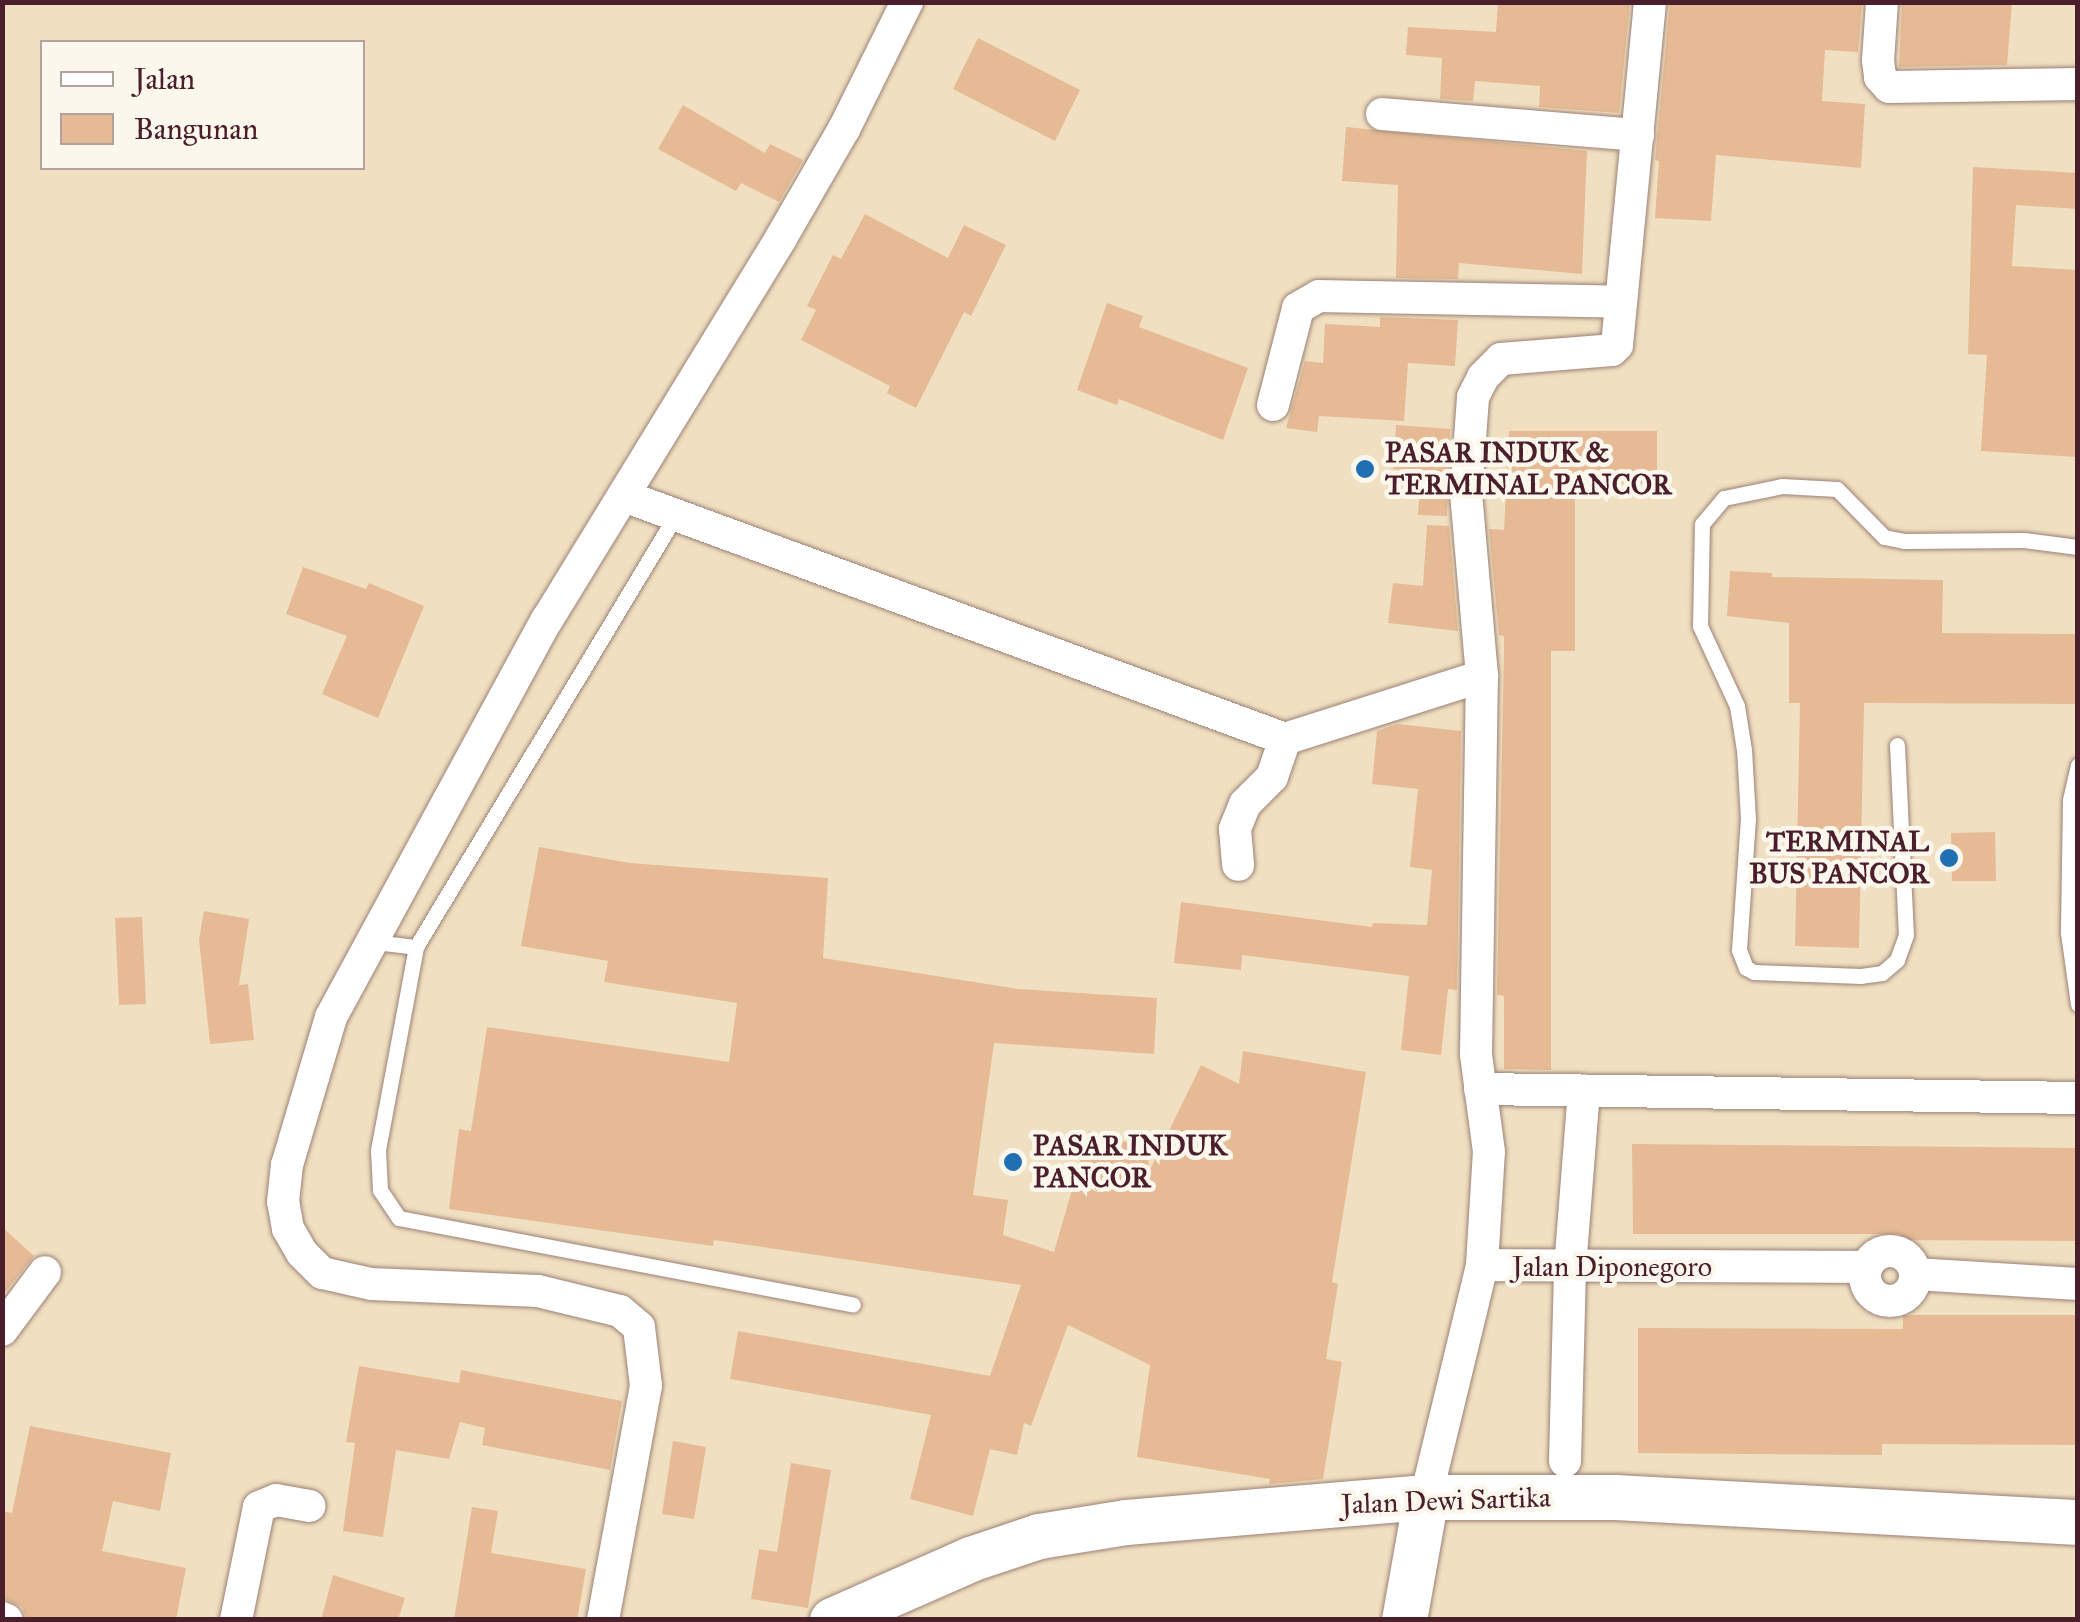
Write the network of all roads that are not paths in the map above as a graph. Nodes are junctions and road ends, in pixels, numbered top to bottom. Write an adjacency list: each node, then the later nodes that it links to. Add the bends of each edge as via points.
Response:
1 (907, 2): 9 (street, via 835,145)
2 (1650, 2): 6 (street)
3 (1882, 2): 4 (street, via 1878,60 1888,87)
4 (2078, 84)
5 (1382, 114): 6 (street)
6 (1638, 135): 7 (street)
7 (1621, 302): 8 (street, via 1319,296 1298,308); 12 (street, via 1615,348 1501,359 1473,397 1466,493)
8 (1274, 405)
9 (624, 496): 10 (street); 17 (street, via 547,620)
10 (676, 515): 13 (street); 18 (lane)
11 (2078, 548): 14 (lane, via 2024,540 1904,542 1884,537 1837,488 1782,486 1724,498 1702,524 1700,626 1737,706 1744,750 1748,819 1739,950 1746,968 1860,976 1882,973 1896,960 1906,935)
12 (1482, 676): 13 (street); 20 (street, via 1475,952)
13 (1285, 738): 16 (street, via 1272,777 1244,804 1236,829)
14 (1897, 744)
15 (2078, 765): 19 (lane, via 2070,800 2068,933)
16 (1238, 865)
17 (375, 942): 18 (lane); 34 (street, via 332,1017 308,1080 286,1164 288,1229 322,1273 350,1281 538,1292 620,1311 639,1327 646,1386)
18 (416, 947): 27 (lane, via 378,1150 380,1190 399,1218)
19 (2078, 1004)
20 (1480, 1089): 21 (street); 23 (street, via 1489,1152)
21 (1584, 1091): 22 (street); 24 (street)
22 (2078, 1098)
23 (1482, 1265): 24 (street, Jalan Diponegoro); 30 (street, Jalan Diponegoro)
24 (1570, 1268): 26 (street, Jalan Diponegoro, via 1866,1267 1868,1290 1886,1302 1907,1294 1915,1274); 29 (street)
25 (45, 1272): 28 (street)
26 (2078, 1284)
27 (853, 1305)
28 (2, 1330)
29 (1565, 1460)
30 (1426, 1497): 32 (street, Jalan Dewi Sartika, via 1615,1497); 35 (street, Jalan Dewi Sartika, via 1126,1522 1039,1536); 36 (street, Jalan Diponegoro)
31 (308, 1506): 33 (street, via 276,1500 258,1507)
32 (2078, 1522)
33 (236, 1620)
34 (603, 1620)
35 (832, 1620)
36 (1404, 1620)

